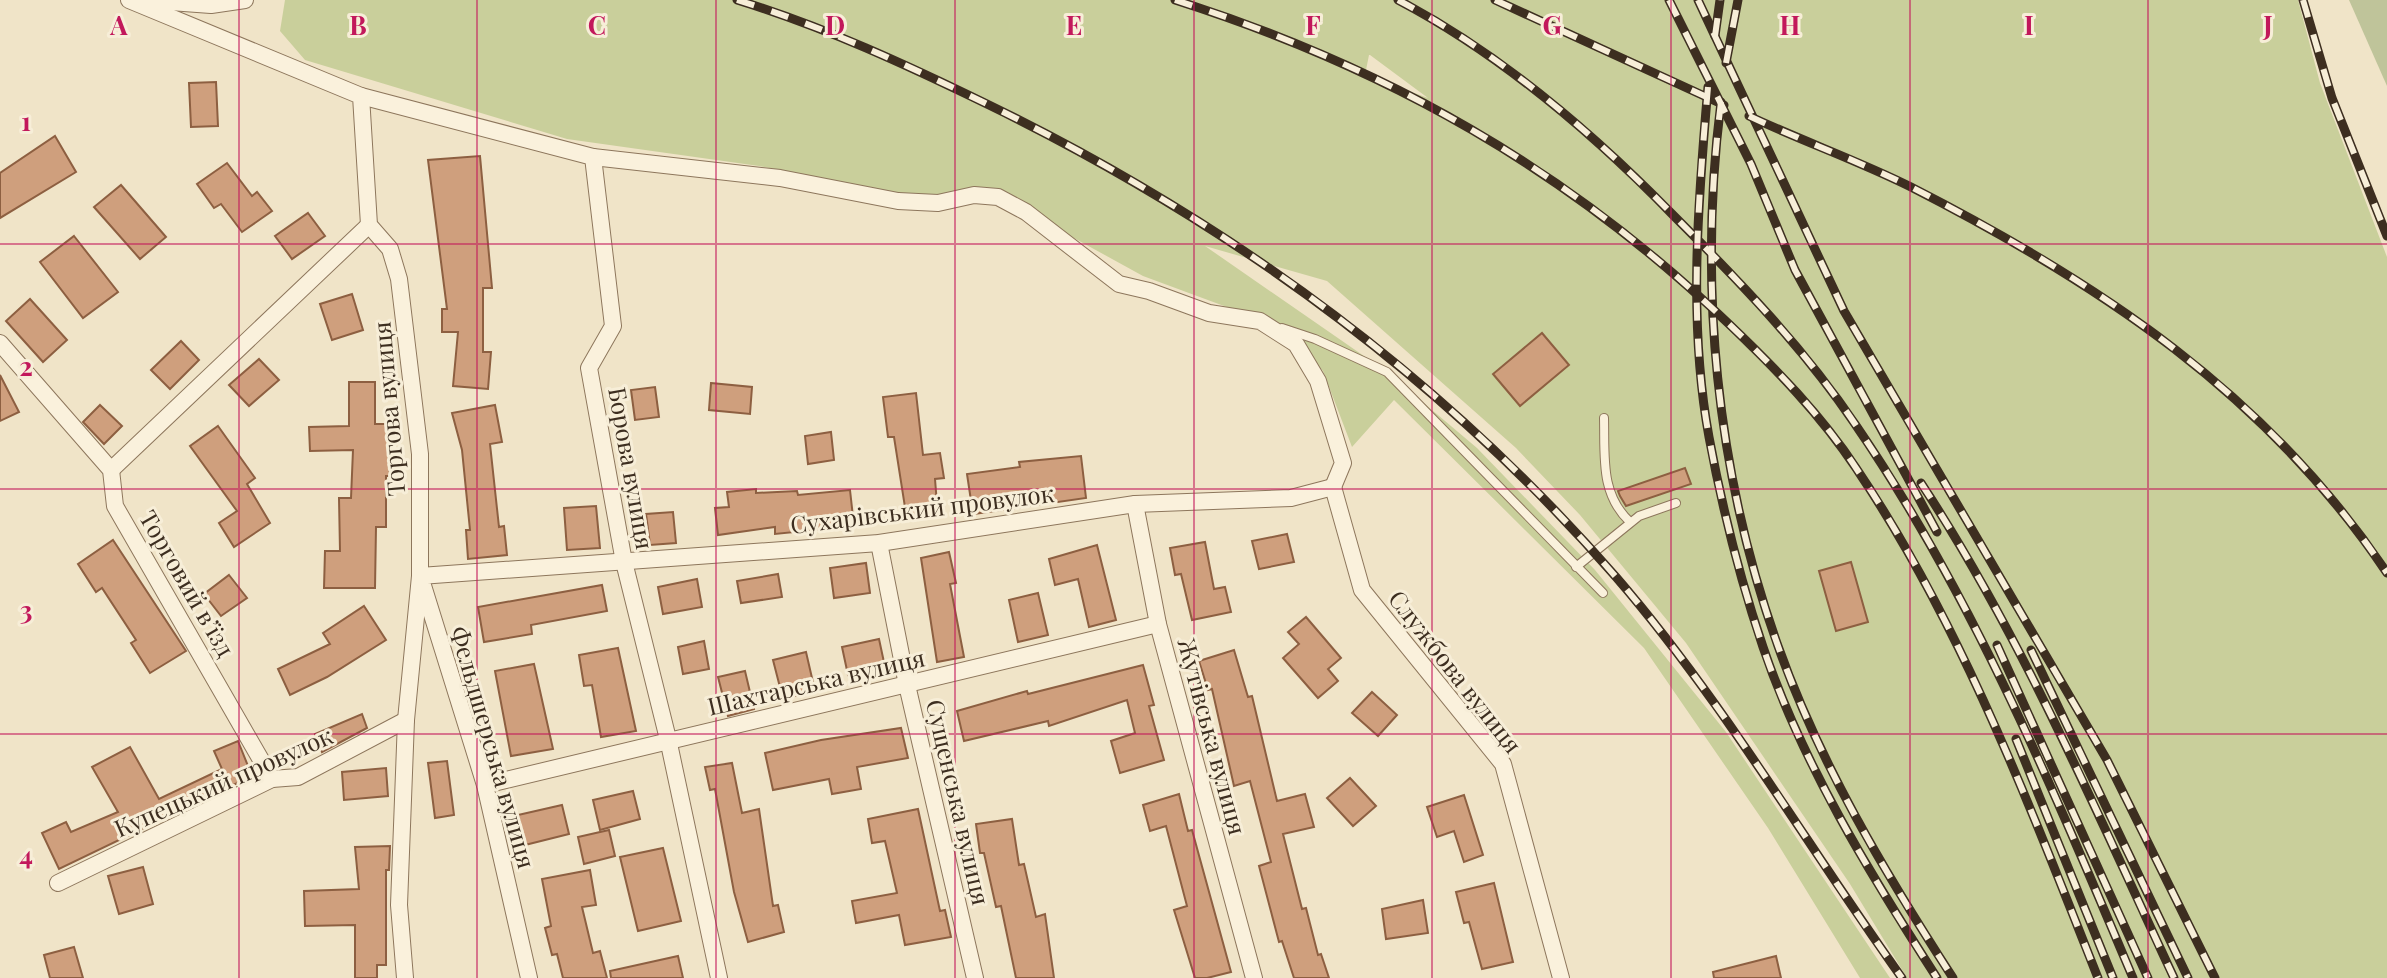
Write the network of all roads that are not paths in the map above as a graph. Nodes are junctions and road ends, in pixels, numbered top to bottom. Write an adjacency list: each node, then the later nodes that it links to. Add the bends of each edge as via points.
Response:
1 (129, 0): 4 (street)
2 (139, 0): 3 (street, via 211,5)
3 (245, 0)
4 (361, 96): 5 (street); 6 (street)
5 (593, 157): 7 (street, via 780,178 898,201 998,197 1026,212 1119,284 1209,313); 16 (street, Борова вулиця, via 613,326 589,368)
6 (369, 225): 10 (street); 18 (street, Торгова вулиця, via 390,249 407,323 420,454)
7 (1260, 321): 11 (street, via 1296,344 1318,381 1343,463); 17 (lane, via 1387,372)
8 (0, 343): 10 (street)
9 (1604, 418): 14 (lane, via 1607,490)
10 (111, 470): 24 (street, Торговий в’їзд, via 115,506)
11 (1333, 487): 13 (street, Сухарівський провулок, via 1291,498); 32 (street, Службова вулиця, via 1362,590 1503,764)
12 (1676, 503): 14 (lane)
13 (1135, 504): 15 (street, Сухарівський провулок); 20 (street, Жутівська вулиця)
14 (1630, 522): 17 (lane)
15 (879, 543): 16 (street, Сухарівський провулок); 21 (street, Сущенська вулиця)
16 (624, 562): 18 (street, Сухарівський провулок); 23 (street, Борова вулиця)
17 (1576, 567): 19 (lane)
18 (420, 576): 22 (street, Торгова вулиця); 25 (street, Фельдшерська вулиця)
19 (1603, 593)
20 (1158, 624): 21 (street, Шахтарська вулиця); 31 (street, Жутівська вулиця)
21 (907, 685): 23 (street, Шахтарська вулиця); 30 (street, Сущенська вулиця)
22 (406, 720): 24 (street, Купецький провулок, via 298,777); 27 (street, Торгова вулиця, via 399,905)
23 (668, 739): 25 (street, Шахтарська вулиця); 29 (street, Борова вулиця)
24 (272, 779): 26 (street, Купецький провулок)
25 (485, 785): 28 (street, Фельдшерська вулиця)
26 (58, 883)
27 (405, 978)
28 (529, 978)
29 (719, 978)
30 (975, 978)
31 (1254, 978)
32 (1561, 978)

